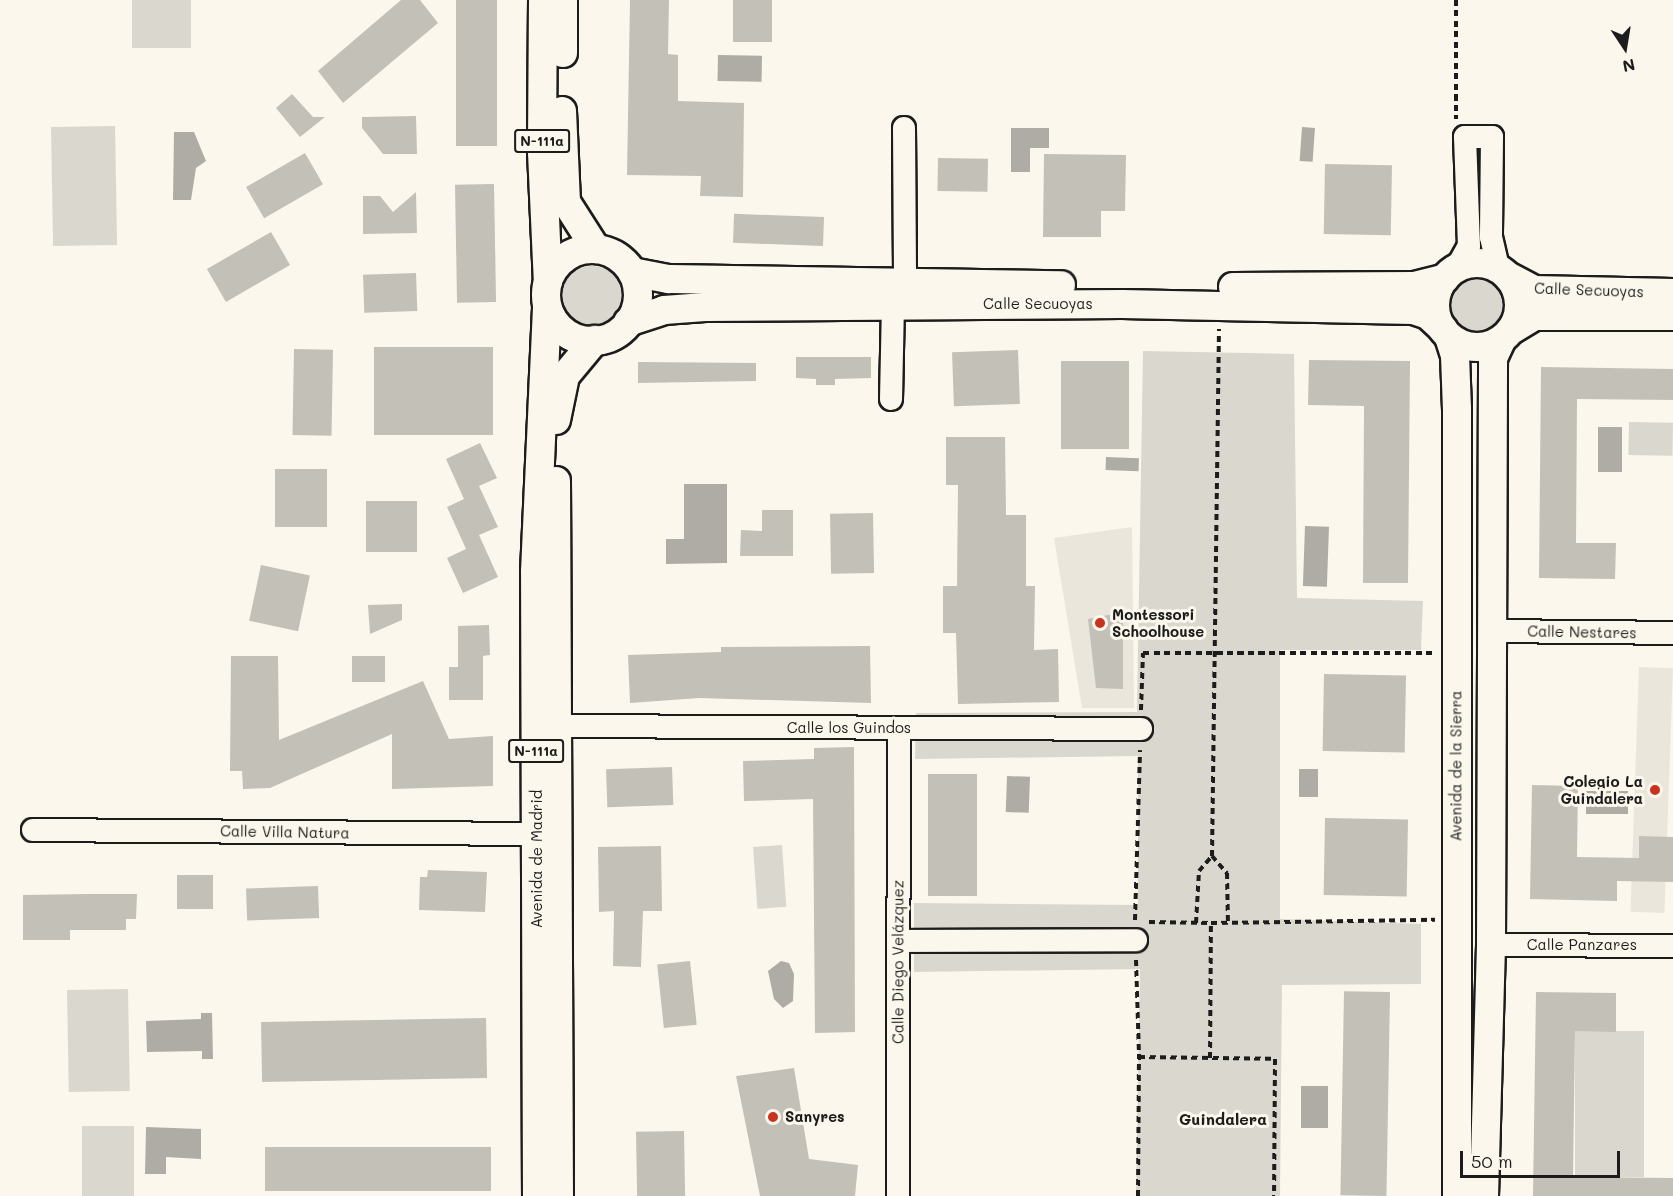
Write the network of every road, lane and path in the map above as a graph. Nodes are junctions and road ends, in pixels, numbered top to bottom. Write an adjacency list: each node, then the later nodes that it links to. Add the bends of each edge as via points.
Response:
1 (543, 0): 11 (main road, Avenida de Madrid / N-111a, via 542,152)
2 (563, 0): 6 (main road, N-111a, via 563,188 574,220)
3 (1456, 0): 5 (path)
4 (904, 128): 12 (street)
5 (1461, 130): 7 (street, via 1492,137 1491,237); 9 (street, via 1469,246)
6 (596, 249): 8 (main road, N-111a, via 623,261); 11 (main road, via 566,257)
7 (1503, 272): 9 (main road, via 1478,264); 10 (main road, Calle Secuoyas, via 1534,290); 17 (main road, via 1520,302)
8 (632, 273): 12 (main road, Calle Secuoyas); 15 (main road, via 638,298)
9 (1451, 273): 12 (main road, Calle Secuoyas, via 1414,286); 16 (main road, via 1435,303)
10 (1673, 292)
11 (547, 294): 18 (main road, via 560,328 576,338); 28 (main road, Avenida de Madrid / N-111a, via 535,572)
12 (899, 295): 13 (main road, Calle Secuoyas); 15 (main road, Calle Secuoyas, via 664,310); 19 (street)
13 (1219, 306): 16 (main road, Calle Secuoyas, via 1413,310 1428,315); 22 (path)
14 (1673, 316): 17 (main road, Calle Secuoyas, via 1535,316)
15 (628, 322): 18 (main road, N-111a, via 614,335)
16 (1446, 333): 17 (main road, via 1474,348); 23 (main road, Avenida de la Sierra, via 1457,387)
17 (1507, 335): 20 (main road, via 1493,358)
18 (595, 340): 24 (main road, Avenida de Madrid / N-111a, via 565,376 556,402)
19 (891, 399)
20 (1491, 631): 21 (street, Calle Nestares); 36 (main road)
21 (1673, 633)
22 (1215, 653): 23 (path); 26 (path, via 1143,653); 29 (path)
23 (1457, 653): 30 (main road, Avenida de la Sierra)
24 (557, 726): 25 (street, Calle los Guindos); 41 (main road, Avenida de Madrid / N-111a)
25 (898, 729): 26 (street, Calle los Guindos); 35 (street, Calle Diego Velázquez)
26 (1141, 729): 34 (path)
27 (33, 830): 28 (street, Calle Villa Natura)
28 (536, 834): 40 (main road, Avenida de Madrid / N-111a)
29 (1212, 856): 31 (path, via 1198,871); 33 (path, via 1227,873)
30 (1456, 920): 33 (path); 45 (main road, Avenida de la Sierra)
31 (1196, 923): 32 (path); 34 (path)
32 (1211, 923): 33 (path); 39 (path)
33 (1228, 923)
34 (1136, 931): 35 (street); 38 (path)
35 (898, 941): 42 (street, Calle Diego Velázquez)
36 (1491, 945): 37 (street, Calle Panzares); 46 (main road)
37 (1673, 946)
38 (1139, 1057): 39 (path); 43 (path)
39 (1210, 1058): 44 (path, via 1275,1059)
40 (537, 1196)
41 (559, 1196)
42 (898, 1196)
43 (1138, 1196)
44 (1274, 1196)
45 (1457, 1196)
46 (1484, 1196)

